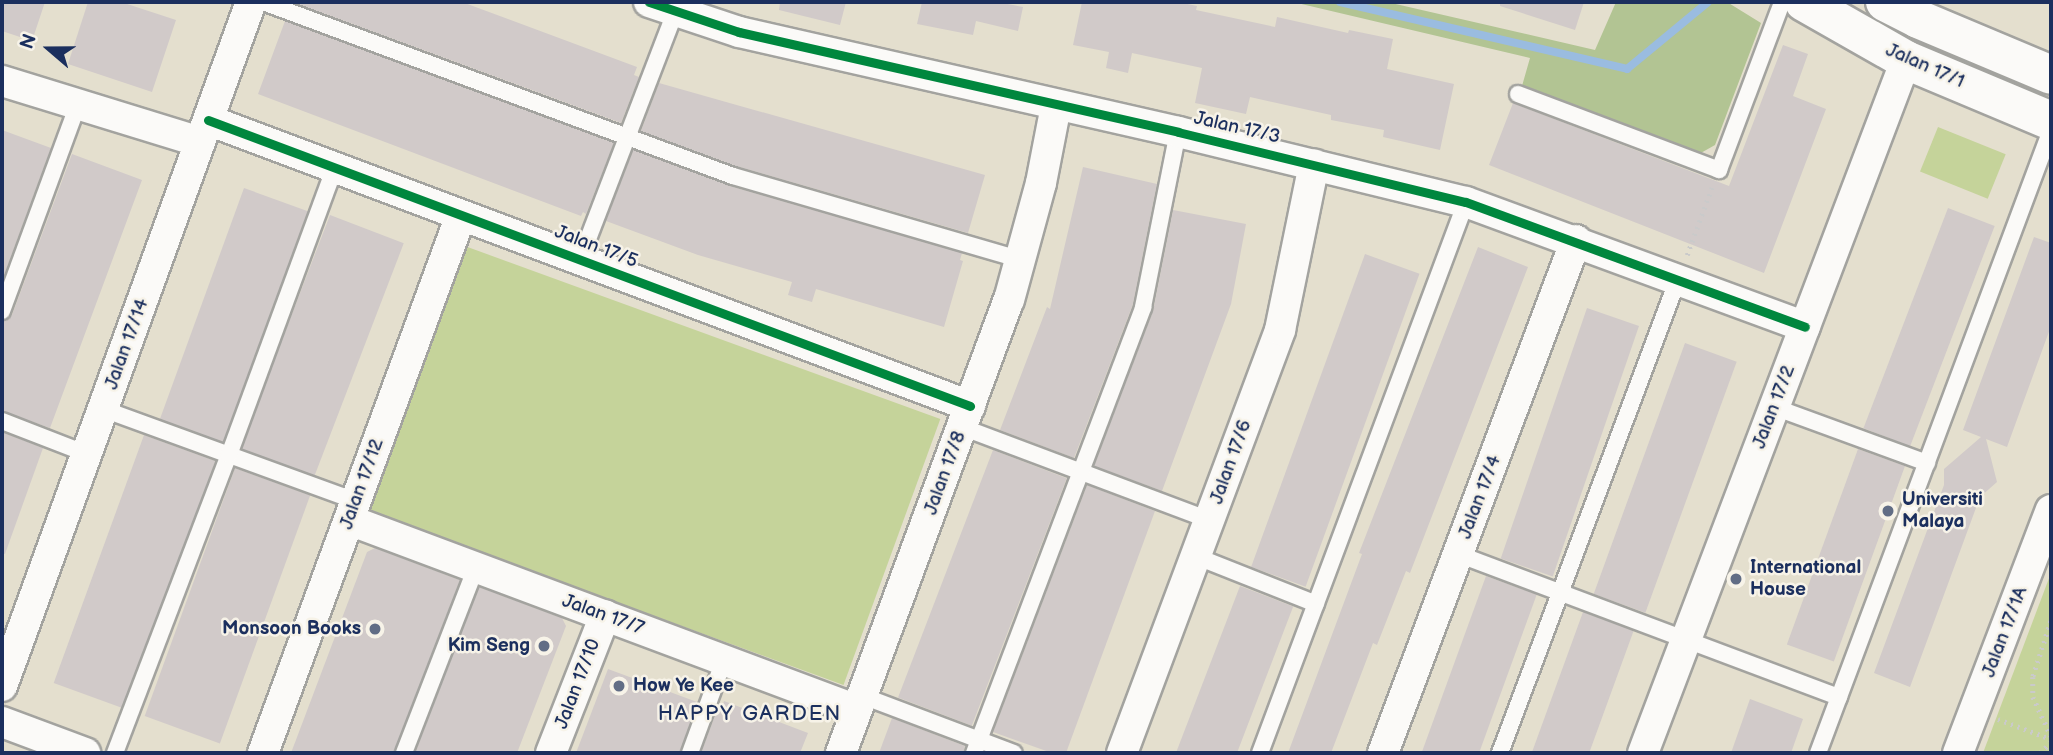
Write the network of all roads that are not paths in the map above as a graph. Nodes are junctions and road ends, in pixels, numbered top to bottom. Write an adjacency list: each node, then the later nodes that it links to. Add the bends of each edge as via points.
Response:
1 (251, 2): 15 (street, Jalan 17/14)
2 (263, 2): 17 (lane)
3 (1782, 2): 10 (lane, via 1719,170)
4 (1804, 2): 7 (street, Jalan 17/1)
5 (1885, 2): 8 (street, Jalan 17/1)
6 (662, 7): 12 (street, Jalan 17/3, via 739,32); 17 (lane)
7 (1906, 60): 13 (street, Jalan 17/1); 27 (street, Jalan 17/2)
8 (2051, 75)
9 (2, 81): 11 (street, Jalan 17/5)
10 (1518, 94)
11 (78, 104): 15 (street, Jalan 17/5); 26 (lane)
12 (1056, 106): 16 (street, Jalan 17/3); 24 (street, Jalan 17/8)
13 (2051, 121)
14 (2051, 130): 34 (lane)
15 (204, 131): 19 (street, Jalan 17/5); 29 (street, Jalan 17/14)
16 (1178, 132): 18 (street, Jalan 17/3); 35 (lane, via 1143,307)
17 (626, 139): 23 (lane); 24 (lane, via 733,176)
18 (1314, 164): 20 (street, Jalan 17/3); 38 (street, Jalan 17/6, via 1280,330)
19 (335, 167): 21 (street, Jalan 17/5); 33 (lane)
20 (1466, 202): 22 (street, Jalan 17/3); 43 (lane)
21 (461, 215): 23 (street, Jalan 17/5); 37 (street, Jalan 17/12)
22 (1576, 240): 25 (street, Jalan 17/3); 39 (street, Jalan 17/4)
23 (580, 260): 30 (street, Jalan 17/5)
24 (1021, 260): 30 (street, Jalan 17/8)
25 (1678, 279): 27 (street, Jalan 17/3); 42 (lane)
26 (2, 311)
27 (1805, 327): 28 (street, Jalan 17/2)
28 (1774, 407): 34 (lane); 45 (street, Jalan 17/2)
29 (103, 409): 32 (street, Jalan 17/14); 33 (lane)
30 (966, 417): 35 (lane); 49 (street, Jalan 17/8)
31 (2, 421): 32 (lane)
32 (87, 454): 47 (street, Jalan 17/14)
33 (229, 455): 37 (lane); 53 (lane)
34 (1927, 463): 48 (lane)
35 (1081, 472): 38 (lane); 51 (lane)
36 (2051, 510): 66 (street, Jalan 17/1A)
37 (352, 511): 41 (street, Jalan 17/7); 54 (street, Jalan 17/12)
38 (1209, 520): 40 (street, Jalan 17/6)
39 (1458, 554): 42 (lane); 62 (street, Jalan 17/4)
40 (1195, 556): 43 (lane); 60 (street, Jalan 17/6)
41 (476, 568): 44 (street, Jalan 17/7); 55 (lane)
42 (1560, 593): 45 (lane); 63 (lane)
43 (1316, 604): 61 (lane)
44 (604, 615): 46 (street, Jalan 17/7); 56 (street, Jalan 17/10)
45 (1686, 640): 48 (lane); 64 (street, Jalan 17/2)
46 (724, 660): 49 (street, Jalan 17/7); 57 (lane)
47 (2, 687)
48 (1839, 697): 65 (lane)
49 (860, 703): 51 (lane); 58 (street, Jalan 17/8)
50 (2, 722): 52 (street)
51 (977, 747): 59 (lane)
52 (85, 753)
53 (115, 753)
54 (263, 753)
55 (404, 753)
56 (551, 753)
57 (690, 753)
58 (841, 753)
59 (1014, 753)
60 (1122, 753)
61 (1260, 753)
62 (1383, 753)
63 (1500, 753)
64 (1643, 753)
65 (1818, 753)
66 (1958, 753)

